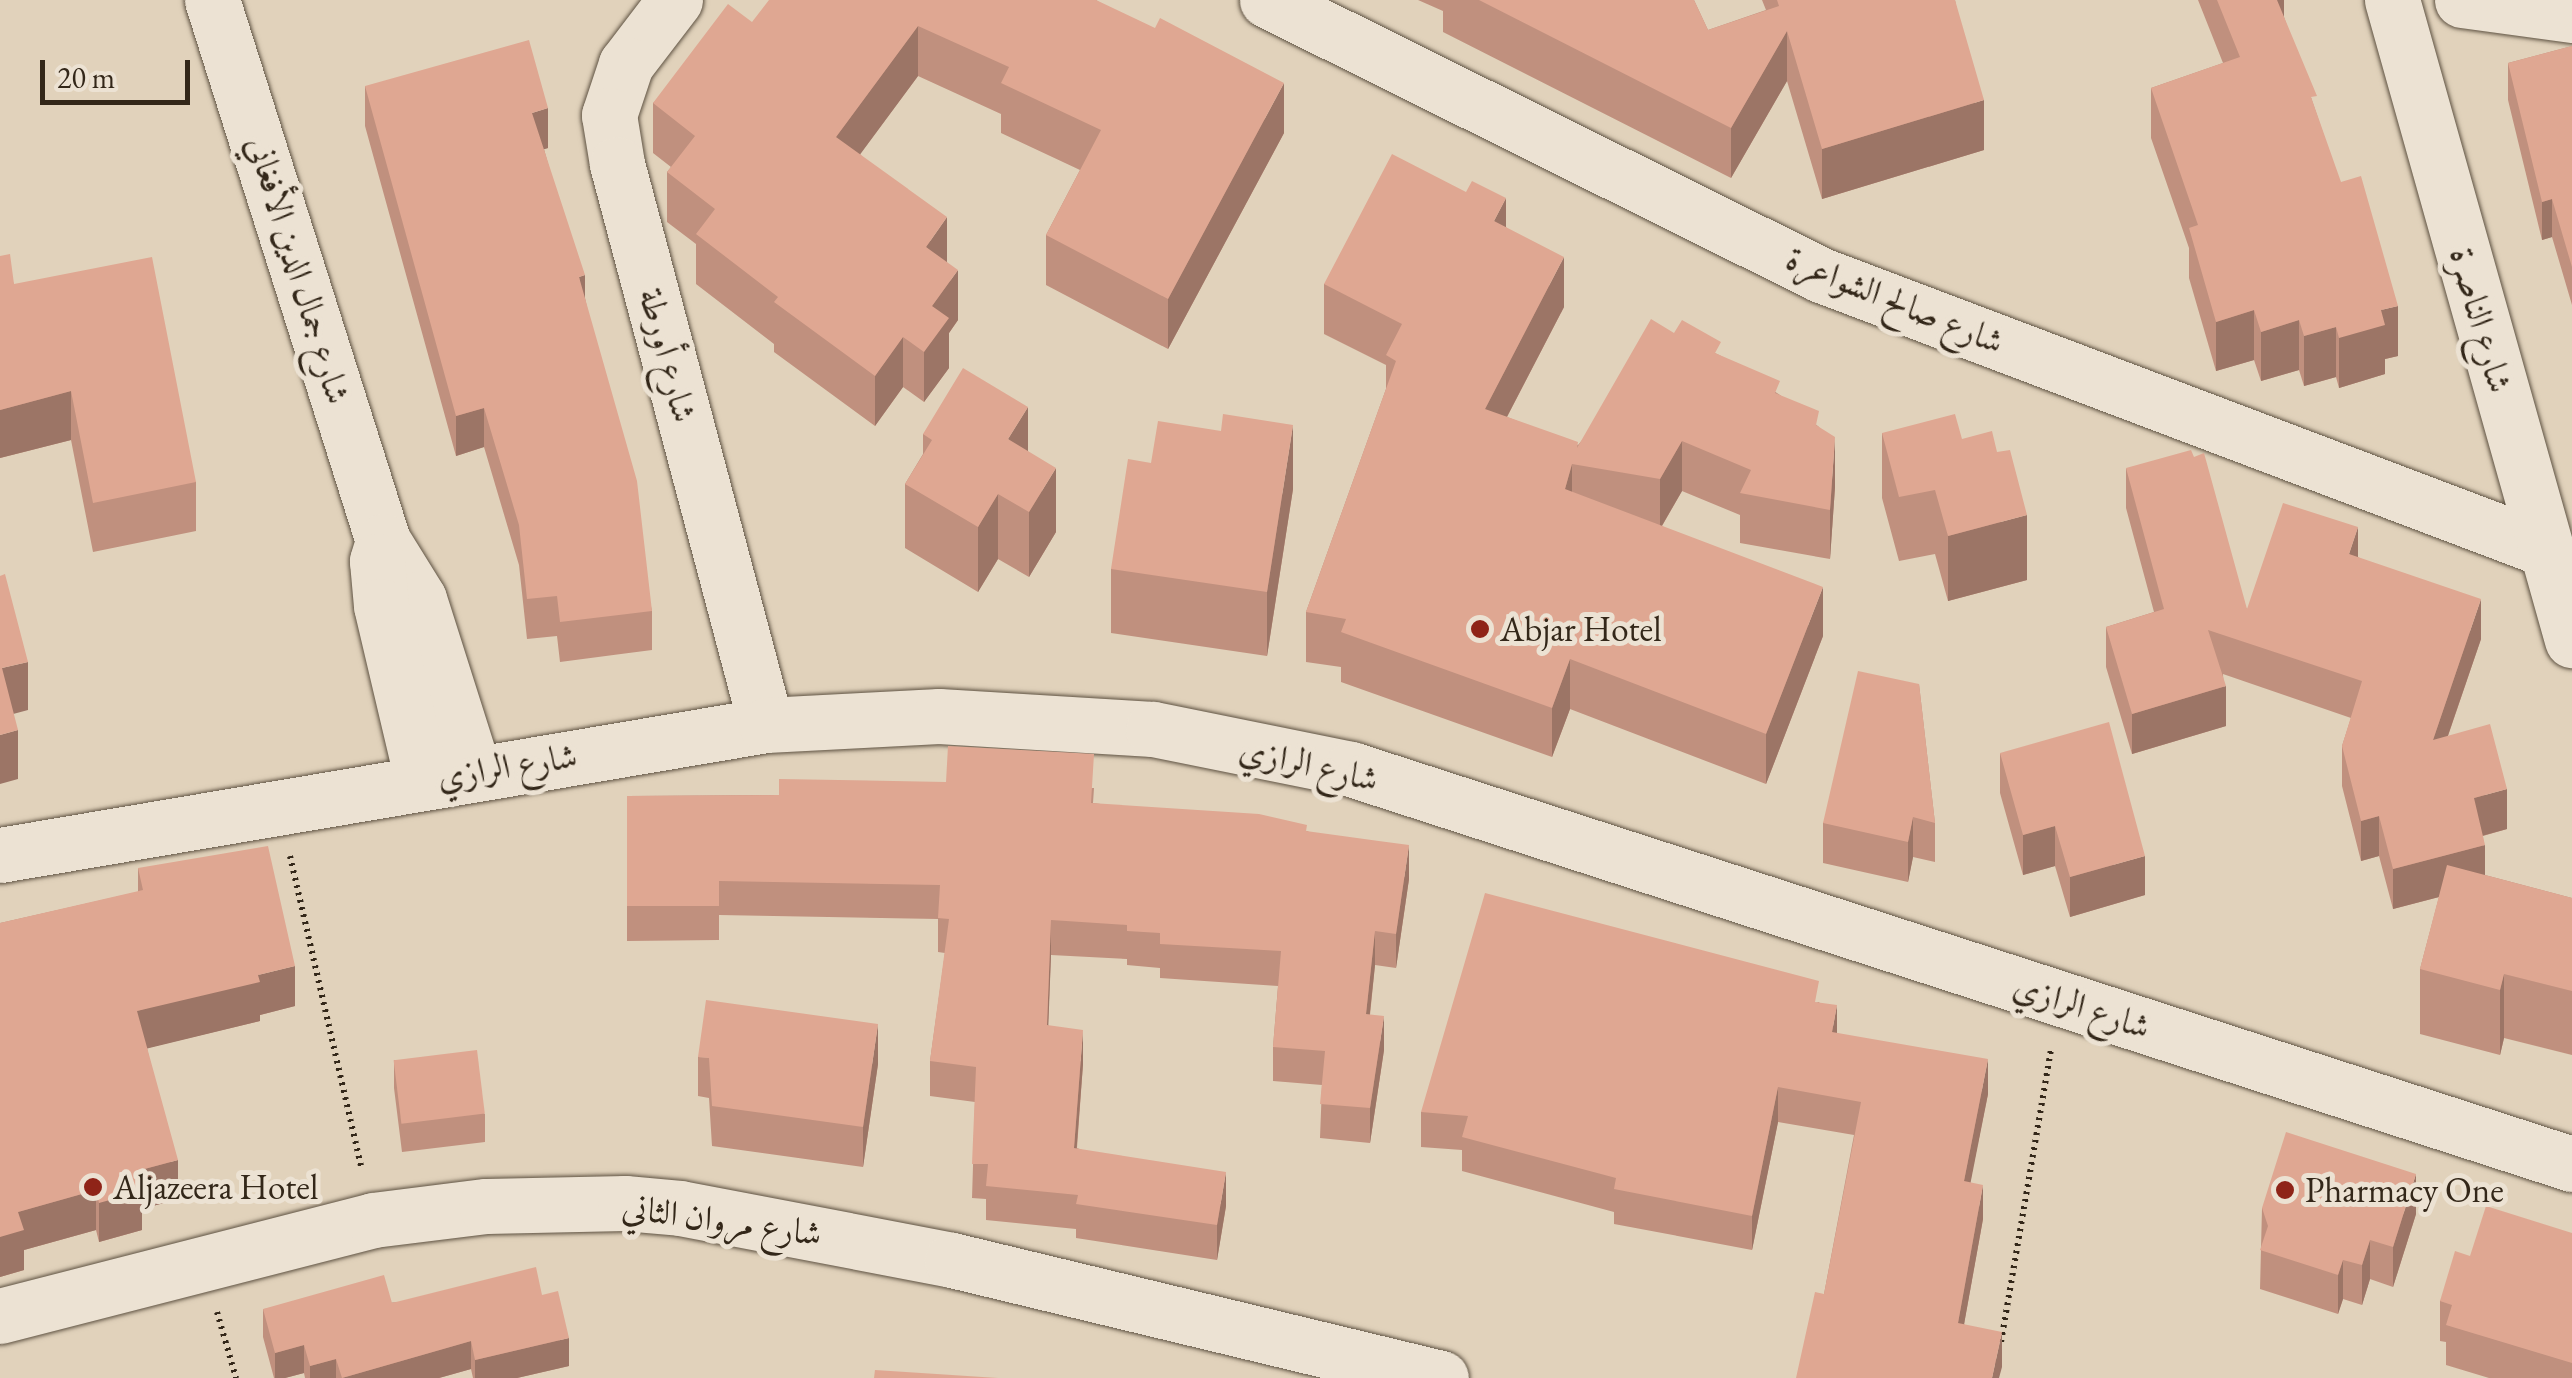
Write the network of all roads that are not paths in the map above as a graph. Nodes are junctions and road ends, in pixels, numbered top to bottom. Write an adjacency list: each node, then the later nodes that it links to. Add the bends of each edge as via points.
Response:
1 (212, 0): 10 (street, شارع جمال الدين الأفغاني, via 383,541 418,598)
2 (676, 0): 9 (street, شارع أورطة, via 626,64 609,114)
3 (1266, 0): 7 (street, شارع صالح الشواعرة, via 1822,275)
4 (2392, 0): 7 (street, شارع الناصرة)
5 (2462, 0): 6 (street)
6 (2572, 15)
7 (2545, 549): 8 (street, شارع الناصرة)
8 (2572, 640)
9 (766, 725): 10 (street, شارع الرازي); 12 (street, شارع الرازي, via 1036,718 1153,729 1351,769)
10 (448, 776): 11 (street, شارع الرازي)
11 (0, 855)
12 (2572, 1164)
13 (0, 1316): 14 (street, شارع مروان الثاني, via 374,1220 551,1203 680,1208 952,1260)
14 (1441, 1378)

